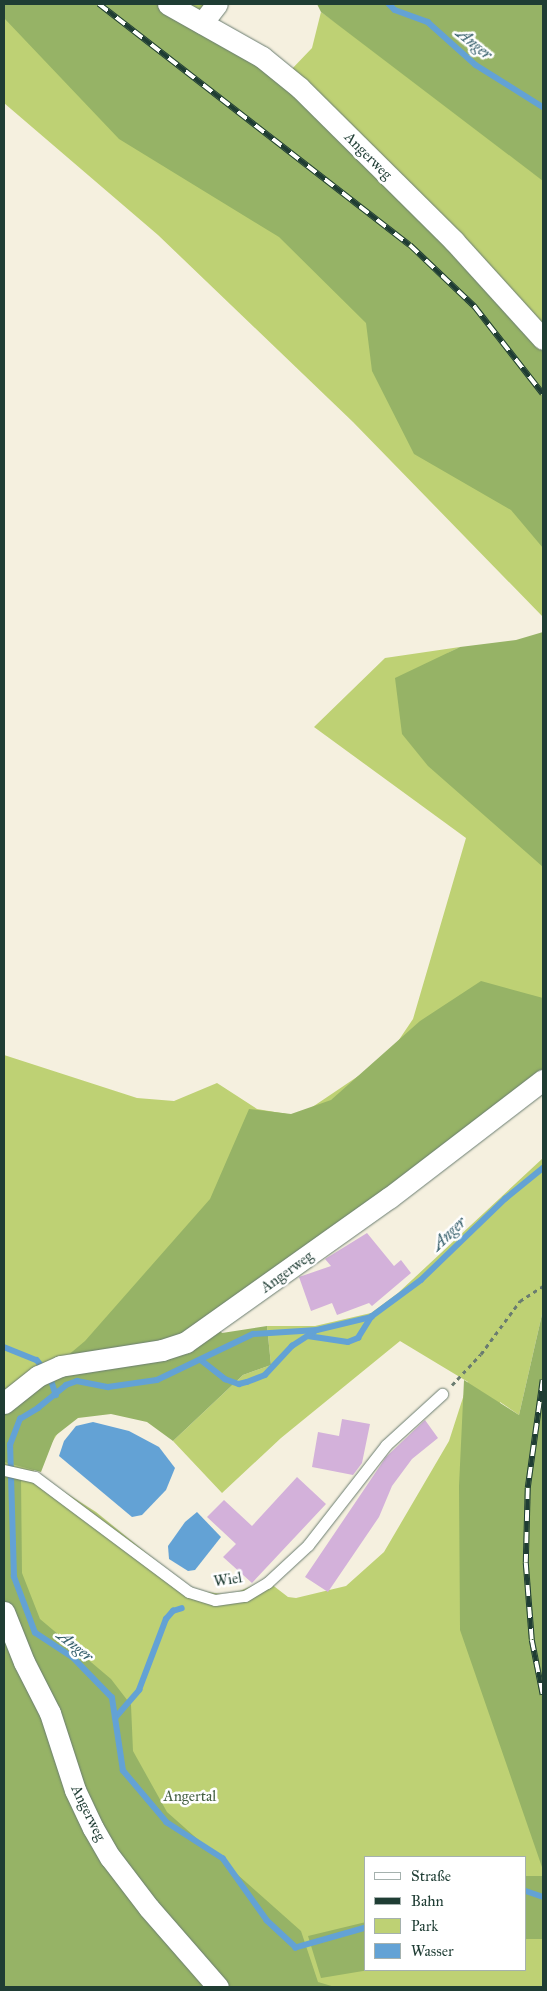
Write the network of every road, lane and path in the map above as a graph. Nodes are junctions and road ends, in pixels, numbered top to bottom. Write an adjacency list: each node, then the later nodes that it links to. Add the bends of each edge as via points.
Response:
1 (168, 4): 3 (street, Angerweg)
2 (217, 4): 3 (street)
3 (202, 23): 4 (street, Angerweg, via 262,57 300,88 454,241)
4 (543, 339)
5 (543, 1080): 8 (street, Angerweg, via 389,1198 186,1342 162,1350 60,1366 38,1376)
6 (543, 1286): 7 (path, via 520,1301 467,1372)
7 (442, 1394): 9 (lane, Wiel, via 386,1445 308,1545 267,1583 245,1596 215,1600 189,1592 43,1482)
8 (4, 1403)
9 (9, 1470)
10 (4, 1612): 11 (street, Angerweg, via 50,1714 75,1790 93,1828 149,1908)
11 (218, 1987)

